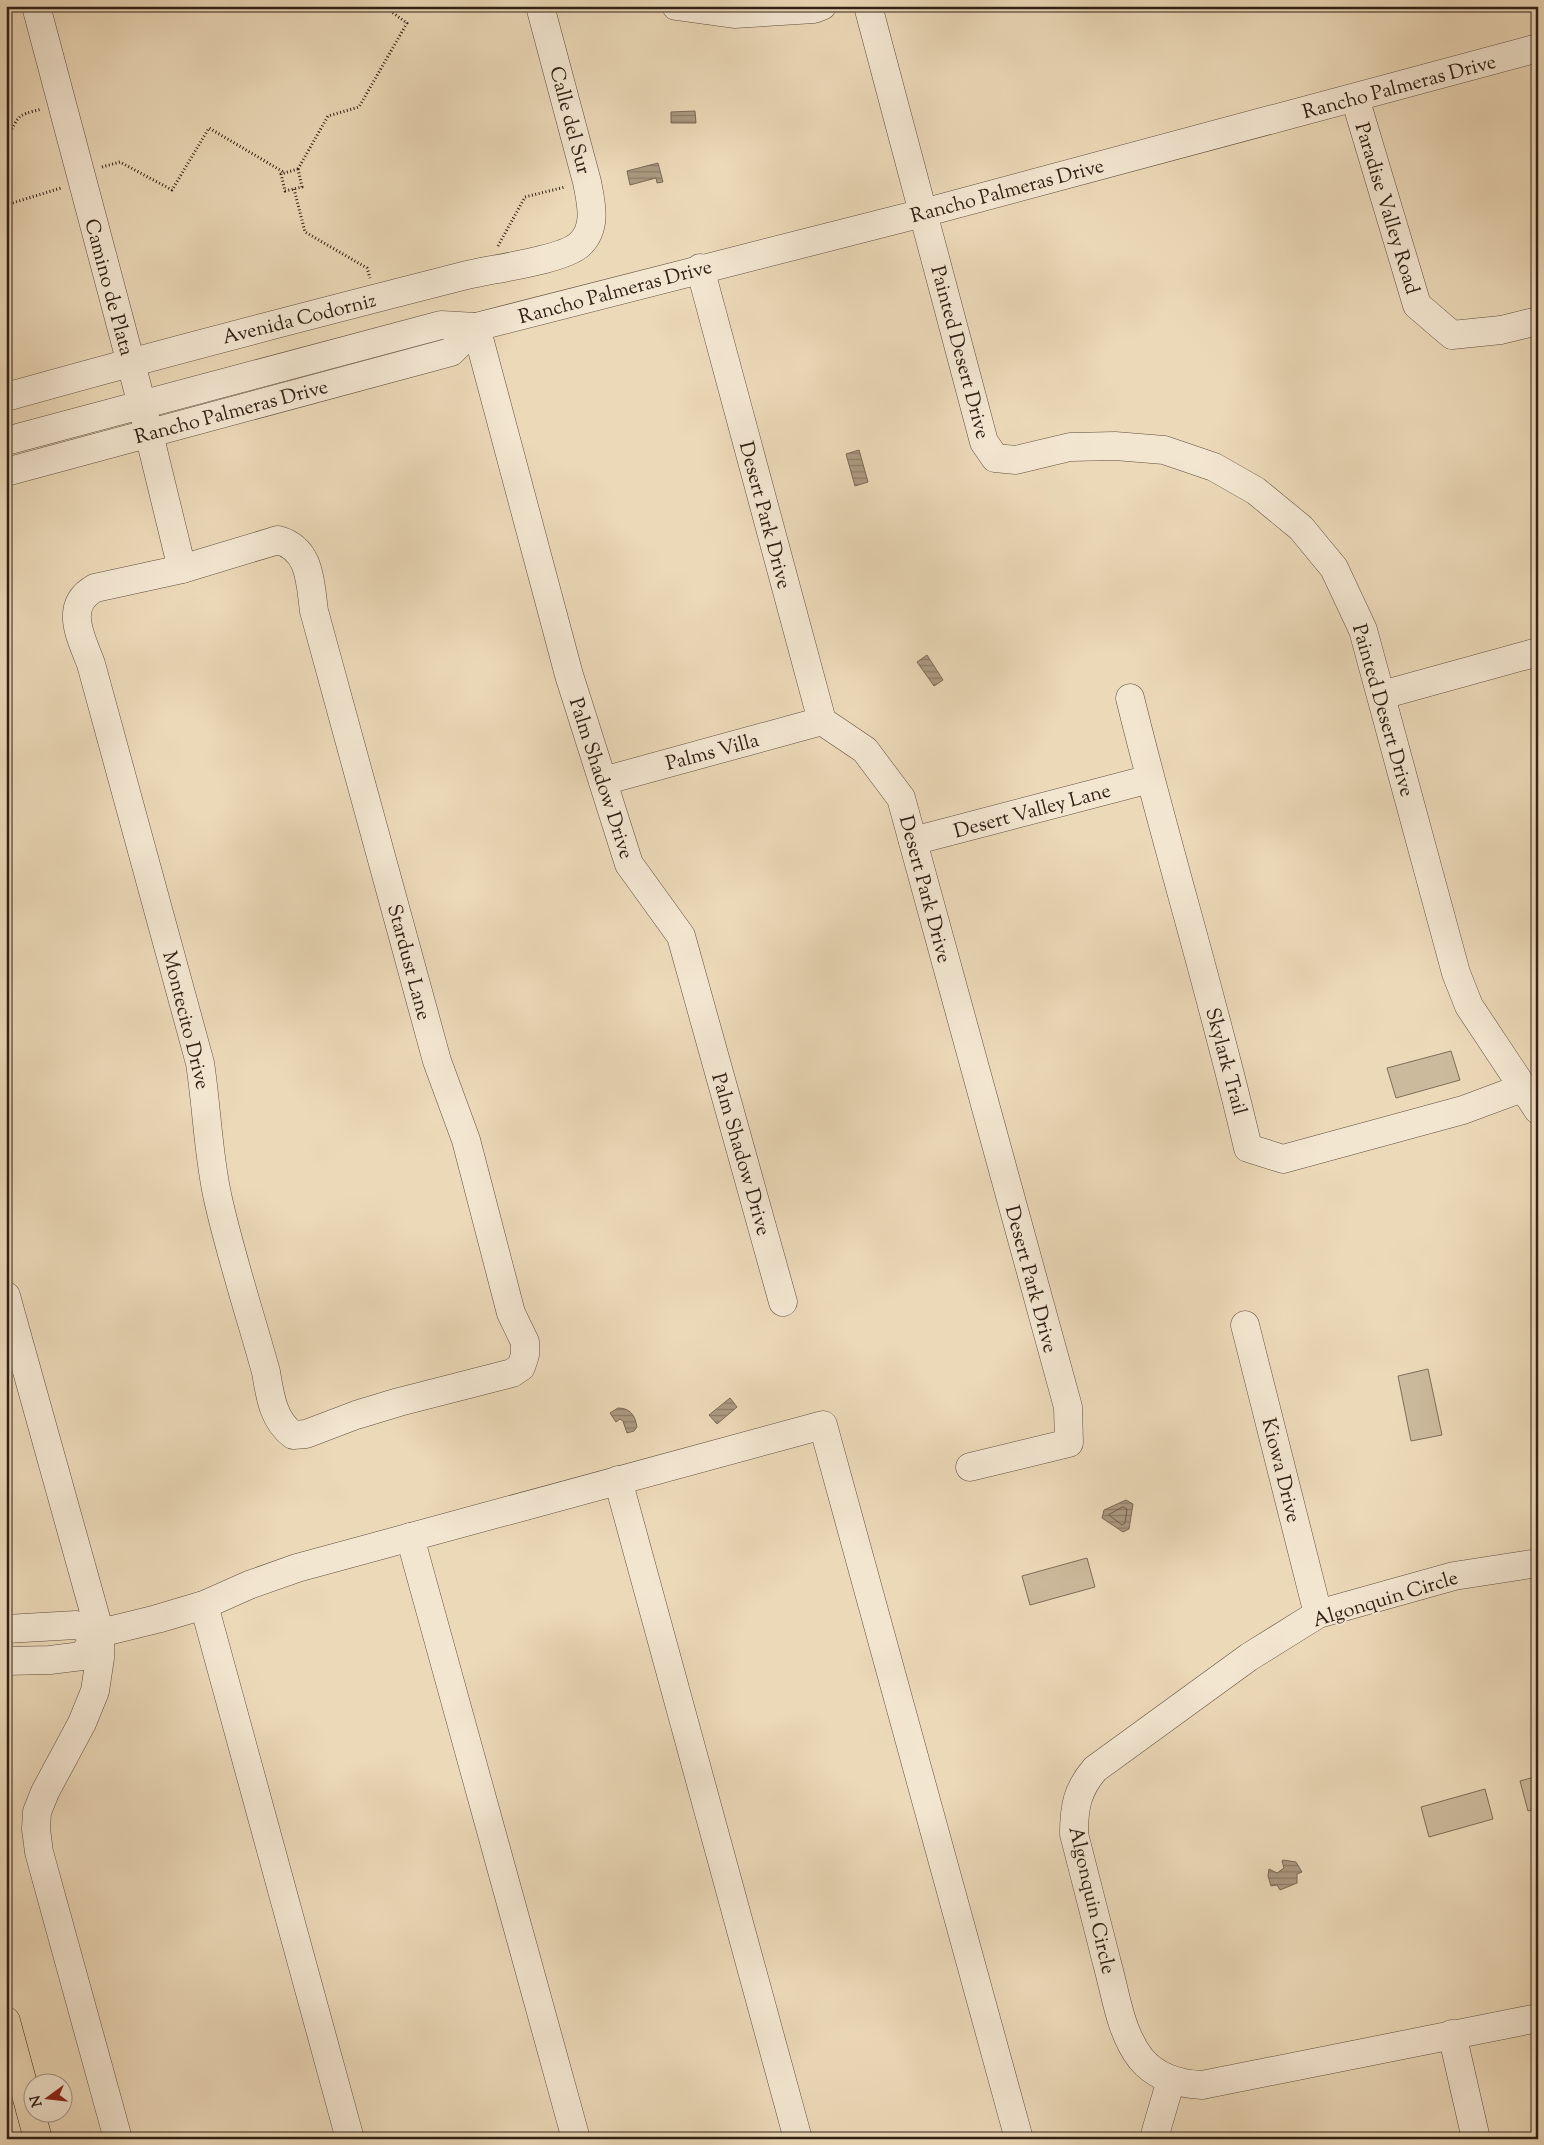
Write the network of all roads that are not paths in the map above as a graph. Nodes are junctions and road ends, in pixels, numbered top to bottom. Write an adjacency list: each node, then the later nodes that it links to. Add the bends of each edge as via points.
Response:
1 (36, 6): 13 (street, Camino de Plata)
2 (540, 6): 9 (street, Calle del Sur, via 593,210)
3 (676, 6): 4 (street, via 734,14)
4 (822, 6)
5 (868, 6): 8 (street, Painted Desert Drive)
6 (1538, 48): 7 (street, Rancho Palmeras Drive)
7 (1355, 98): 8 (street, Rancho Palmeras Drive); 11 (street, Paradise Valley Road, via 1416,305 1452,335 1501,330)
8 (924, 212): 10 (street, Rancho Palmeras Drive); 21 (street, Painted Desert Drive, via 984,442 995,458 1016,460 1070,447 1164,450 1214,467 1256,491 1301,528 1334,568 1363,630)
9 (587, 234): 13 (street, Avenida Codorniz, via 580,244 559,256 484,270)
10 (700, 268): 12 (street, Rancho Palmeras Drive); 23 (street, Desert Park Drive)
11 (1538, 321)
12 (476, 327): 15 (street, Rancho Palmeras Drive, via 441,325); 16 (street, Rancho Palmeras Drive, via 451,352); 25 (street, Palm Shadow Drive, via 569,675)
13 (129, 362): 14 (street, Avenida Codorniz); 15 (street, Camino de Plata)
14 (6, 396)
15 (142, 405): 16 (street, Camino de Plata); 17 (street, Rancho Palmeras Drive)
16 (149, 434): 18 (street, Rancho Palmeras Drive); 19 (street, Camino de Plata)
17 (6, 441)
18 (6, 472)
19 (182, 568): 32 (street, Montecito Drive, via 94,588 83,594 77,609 77,623 200,1063 218,1199 266,1372 270,1398 284,1428 293,1435 306,1434); 32 (street, Stardust Lane, via 278,540 293,546 303,556 309,571 316,620 437,1062 466,1140 512,1313 525,1342 521,1367 512,1373)
20 (1538, 652): 21 (street)
21 (1382, 694): 27 (street, Painted Desert Drive, via 1456,973 1469,1006)
22 (1130, 698): 24 (street, Skylark Trail)
23 (822, 721): 25 (street, Palms Villa); 26 (street, Desert Park Drive, via 865,750 901,798)
24 (1150, 780): 26 (street, Desert Valley Lane); 27 (street, Skylark Trail, via 1233,1081 1248,1148 1283,1159 1463,1110)
25 (603, 781): 30 (street, Palm Shadow Drive, via 629,864 681,936)
26 (913, 841): 33 (street, Desert Park Drive, via 1068,1408 1069,1443)
27 (1522, 1088): 28 (street, Painted Desert Drive)
28 (1538, 1110)
29 (6, 1296): 40 (street)
30 (783, 1302)
31 (1245, 1326): 38 (street, Kiowa Drive)
32 (399, 1402)
33 (970, 1467)
34 (618, 1480): 35 (street); 50 (street); 51 (street, via 823,1425)
35 (410, 1537): 37 (street, via 297,1568); 49 (street)
36 (1538, 1563): 38 (street, Algonquin Circle, via 1454,1576)
37 (204, 1605): 40 (street); 48 (street)
38 (1318, 1614): 45 (street, Algonquin Circle, via 1250,1657 1095,1769 1083,1783 1074,1813 1074,1834 1125,2030 1142,2060)
39 (6, 1629): 40 (street, via 76,1625)
40 (100, 1633): 41 (street, via 82,1656); 47 (street, via 95,1691 82,1723 45,1792 36,1829)
41 (6, 1661)
42 (1538, 2018): 44 (street, Algonquin Circle)
43 (6, 2022): 46 (main road)
44 (1452, 2034): 45 (street, Algonquin Circle, via 1202,2084); 53 (street)
45 (1171, 2080): 52 (street, via 1156,2131)
46 (38, 2139)
47 (118, 2139)
48 (350, 2139)
49 (576, 2139)
50 (798, 2139)
51 (1019, 2139)
52 (1158, 2139)
53 (1476, 2139)

